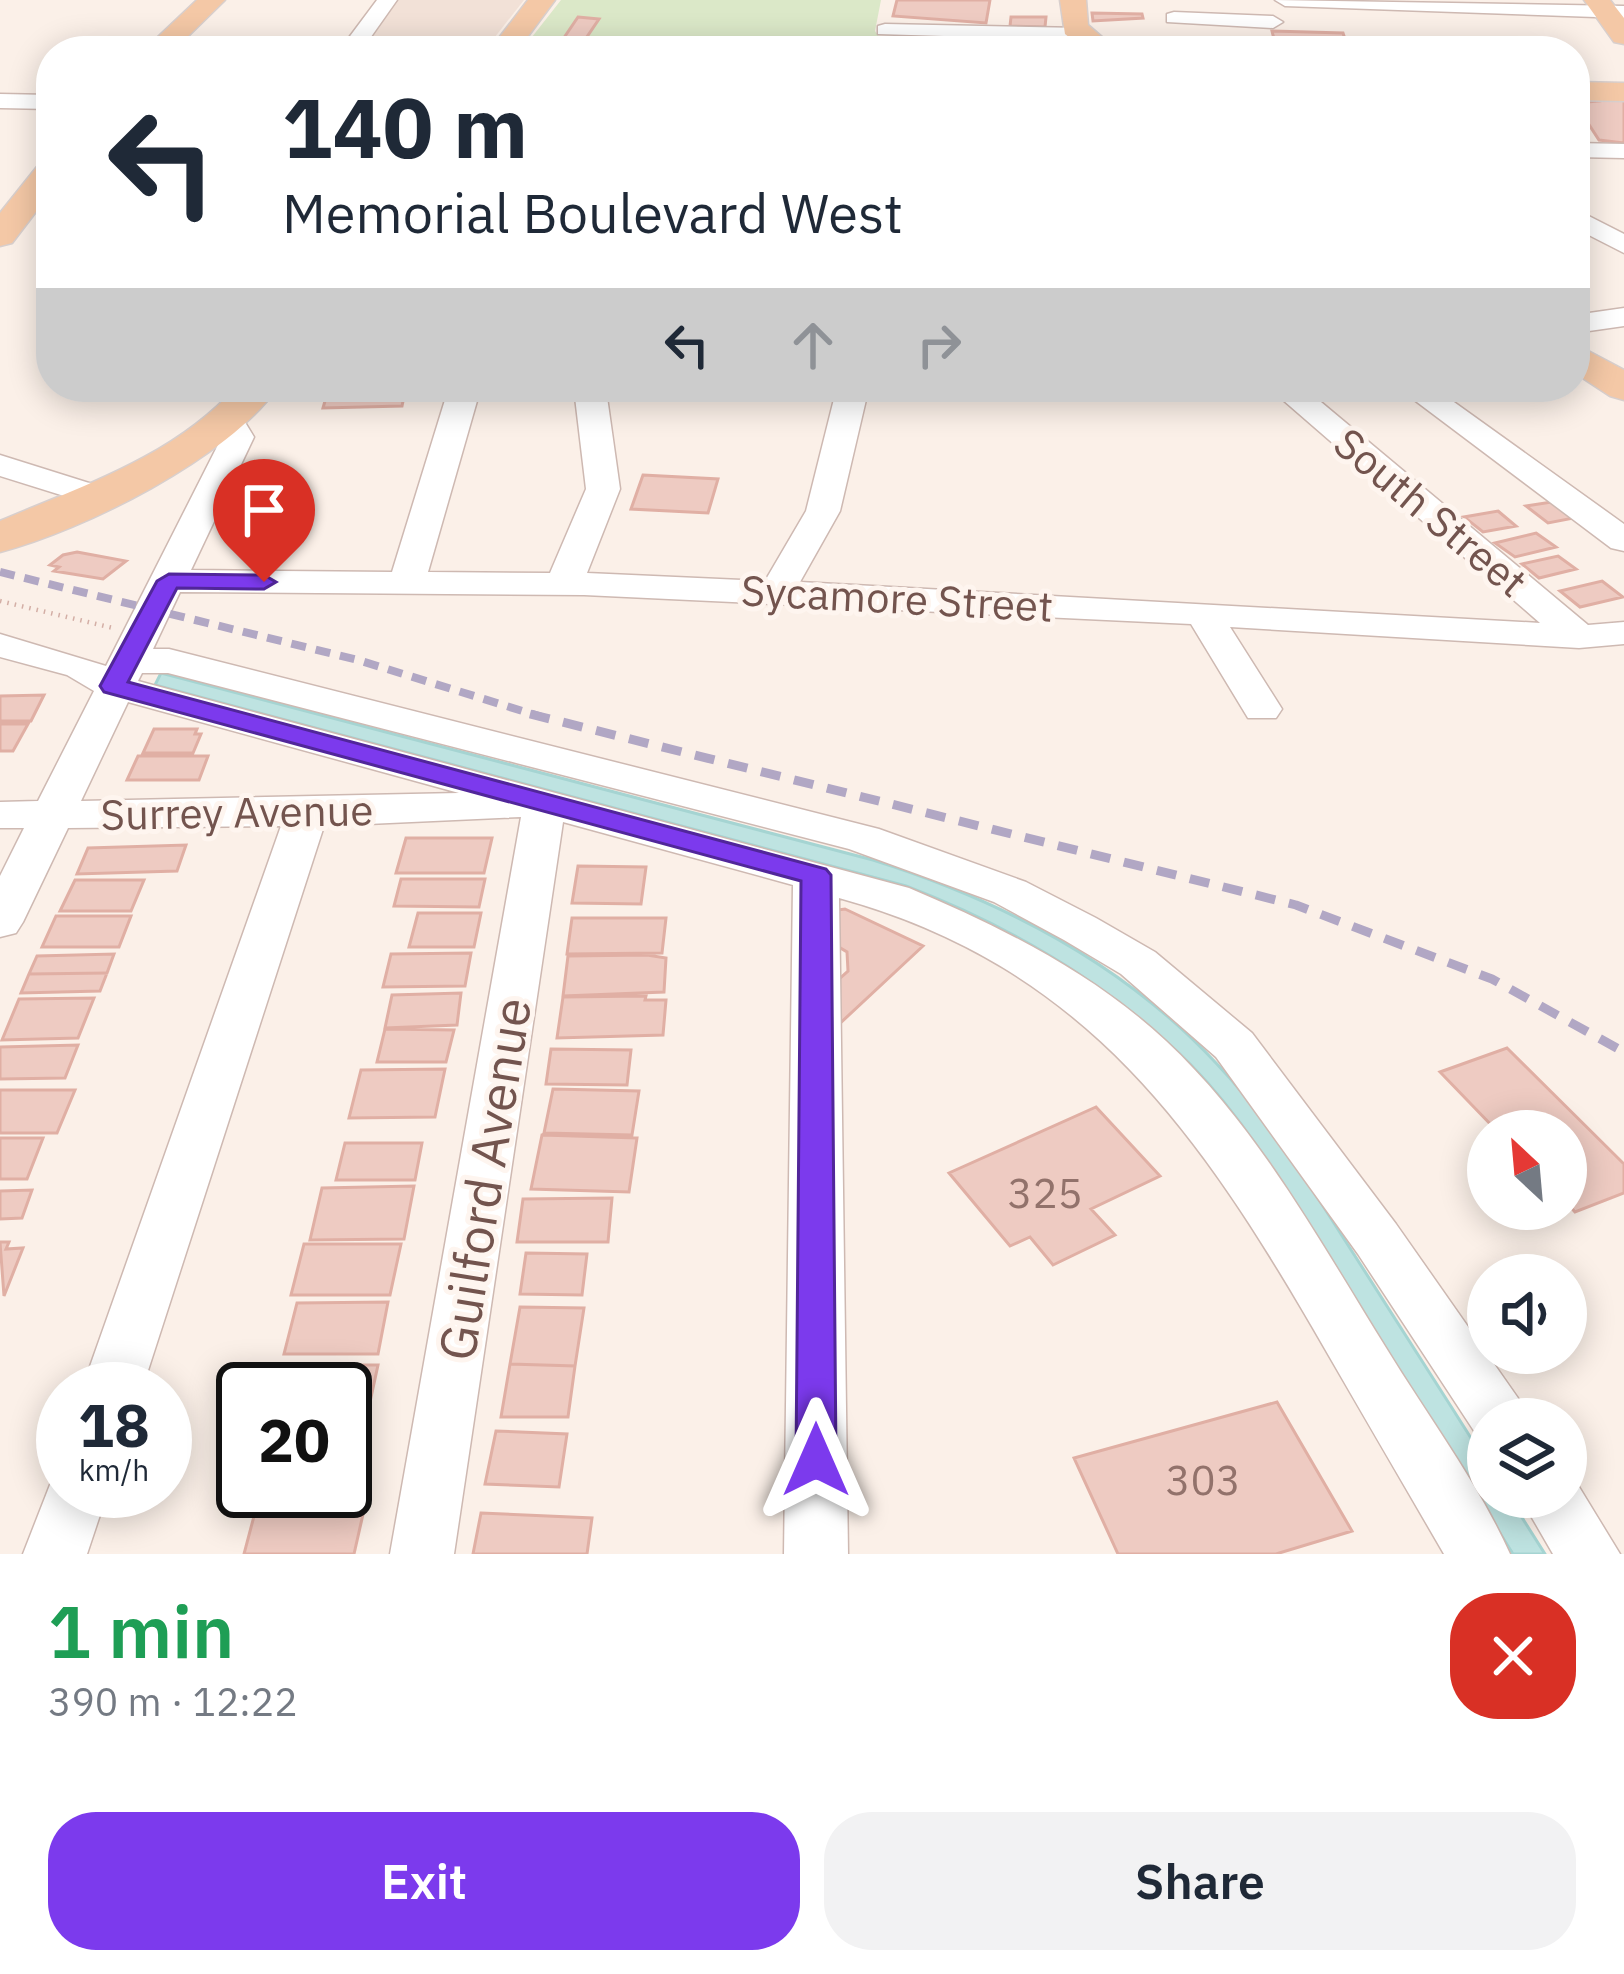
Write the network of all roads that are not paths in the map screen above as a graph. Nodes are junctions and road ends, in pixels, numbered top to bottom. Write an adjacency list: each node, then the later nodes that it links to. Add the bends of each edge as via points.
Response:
1 (212, 0): 11 (main road)
2 (387, 0): 12 (street)
3 (542, 0): 13 (main road)
4 (889, 0): 9 (street)
5 (1073, 0): 10 (main road)
6 (1609, 8): 7 (street, via 1317,3); 16 (main road)
7 (1273, 15): 8 (street)
8 (1174, 18)
9 (885, 30): 10 (street); 14 (street)
10 (1081, 34): 15 (main road)
11 (174, 36)
12 (361, 36)
13 (514, 36)
14 (889, 36)
15 (1084, 36)
16 (1624, 36)
17 (1590, 91): 18 (main road)
18 (1624, 92)
19 (0, 101): 20 (street)
20 (36, 102)
21 (1590, 150): 22 (street)
22 (1624, 151)
23 (36, 189): 25 (main road)
24 (1590, 226): 26 (street)
25 (0, 236)
26 (1624, 245)
27 (1624, 316): 28 (street)
28 (1590, 322)
29 (1590, 366): 30 (main road)
30 (1624, 388)
31 (246, 402): 37 (main road)
32 (461, 402): 43 (street)
33 (591, 402): 44 (street, via 602,490)
34 (850, 402): 45 (street, via 824,512)
35 (1302, 402): 48 (street, South Street)
36 (1434, 402): 41 (street)
37 (229, 422): 39 (main road); 42 (street, via 238,437)
38 (0, 465): 39 (street)
39 (93, 495): 40 (main road)
40 (0, 538)
41 (1624, 540)
42 (169, 581): 43 (street, Sycamore Street); 50 (street)
43 (406, 584): 44 (street, Sycamore Street)
44 (564, 584): 45 (street, Sycamore Street)
45 (776, 593): 46 (street, Sycamore Street)
46 (1207, 615): 48 (street, Sycamore Street); 51 (street)
47 (1624, 633): 48 (street, Sycamore Street)
48 (1579, 637)
49 (0, 645): 50 (street, via 81,668)
50 (121, 659): 52 (street); 55 (street); 59 (street, via 170,661 864,839 1010,892 1080,928 1138,963 1234,1045)
51 (1262, 709)
52 (545, 803): 53 (street, Surrey Avenue); 56 (street); 63 (street, Guilford Avenue)
53 (307, 813): 55 (street, Surrey Avenue); 58 (street)
54 (0, 814): 55 (street, Surrey Avenue)
55 (53, 814): 57 (street)
56 (816, 875): 64 (street); 65 (street, via 980,936 1116,1025 1176,1082 1286,1234)
57 (0, 922)
58 (121, 1362)
59 (1485, 1398)
60 (68, 1518): 62 (street)
61 (1565, 1518): 66 (street)
62 (56, 1554)
63 (422, 1554)
64 (816, 1554)
65 (1478, 1554)
66 (1588, 1554)

